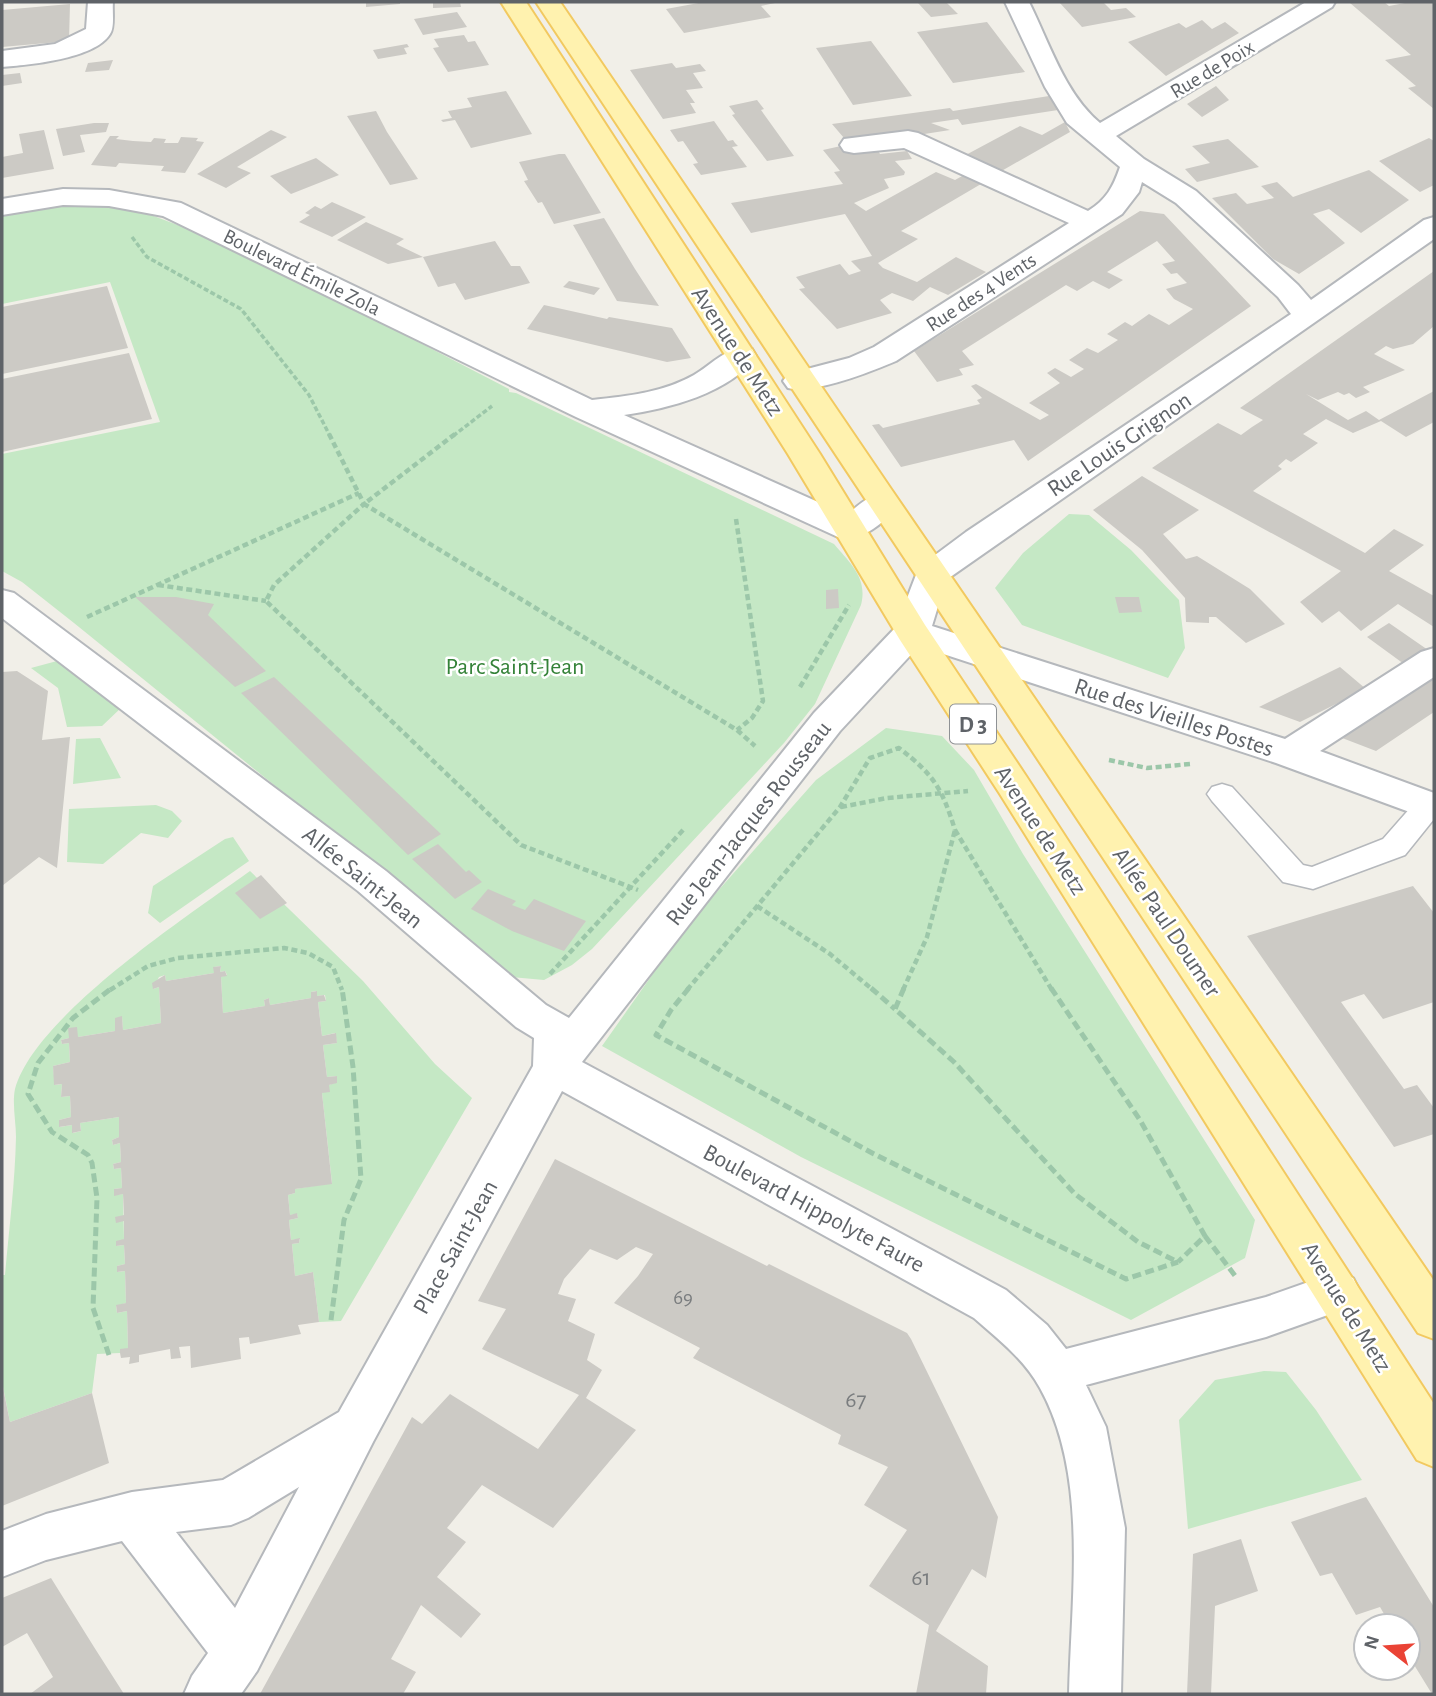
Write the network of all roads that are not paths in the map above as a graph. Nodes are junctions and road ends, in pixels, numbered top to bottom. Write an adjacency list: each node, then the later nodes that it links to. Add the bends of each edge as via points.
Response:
1 (100, 2): 6 (street, via 99,32 79,46)
2 (513, 2): 14 (main road, Avenue de Metz / D 3)
3 (548, 2): 15 (main road, Avenue de Metz / D 3)
4 (1017, 2): 7 (street, via 1058,87 1077,117)
5 (1323, 2): 7 (street, Rue de Poix)
6 (2, 59)
7 (1099, 135): 9 (street)
8 (854, 145): 11 (street, via 908,139)
9 (1135, 165): 11 (street, Rue des 4 Vents, via 1125,192 1112,208); 13 (street, via 1186,197 1288,290)
10 (2, 207): 16 (street, Boulevard Émile Zola, via 63,197 109,198 164,208)
11 (1090, 222): 15 (street, Rue des 4 Vents, via 885,354)
12 (1434, 226): 13 (street, Rue Louis Grignon)
13 (1308, 316): 19 (street, Rue Louis Grignon)
14 (741, 356): 16 (street, via 694,390 636,405); 18 (main road, Avenue de Metz / D 3)
15 (799, 381): 17 (main road, Avenue de Metz / D 3)
16 (587, 410): 18 (street, Boulevard Émile Zola)
17 (889, 515): 18 (street); 19 (main road, Allée Paul Doumer / D 3)
18 (850, 529): 21 (main road, Avenue de Metz / D 3)
19 (931, 575): 21 (street, Rue Jean-Jacques Rousseau); 22 (main road, Allée Paul Doumer / D 3)
20 (2, 601): 27 (street, Allée Saint-Jean, via 372,881 520,1007 555,1030)
21 (912, 632): 22 (street, Rue des Vieilles Postes); 27 (street, Rue Jean-Jacques Rousseau, via 827,722); 28 (main road, Avenue de Metz / D 3)
22 (984, 653): 24 (street, Rue des Vieilles Postes); 29 (main road, Allée Paul Doumer / D 3)
23 (1434, 660): 24 (street)
24 (1289, 754): 26 (street, Rue des Vieilles Postes)
25 (1222, 794): 26 (lane, via 1294,874 1313,878 1394,847)
26 (1432, 806)
27 (554, 1067): 30 (street, Boulevard Hippolyte Faure, via 990,1304 1031,1339); 31 (street, Place Saint-Jean)
28 (1337, 1292): 30 (street, via 1266,1317); 32 (main road, Avenue de Metz / D 3)
29 (1434, 1319)
30 (1056, 1372): 37 (street, Boulevard Hippolyte Faure, via 1082,1427 1100,1528)
31 (356, 1427): 33 (street, via 230,1502); 35 (street, Place Saint-Jean)
32 (1434, 1445)
33 (132, 1515): 34 (street, via 46,1537); 35 (street)
34 (2, 1554)
35 (239, 1653): 36 (street, Place Saint-Jean)
36 (210, 1694)
37 (1095, 1694)

